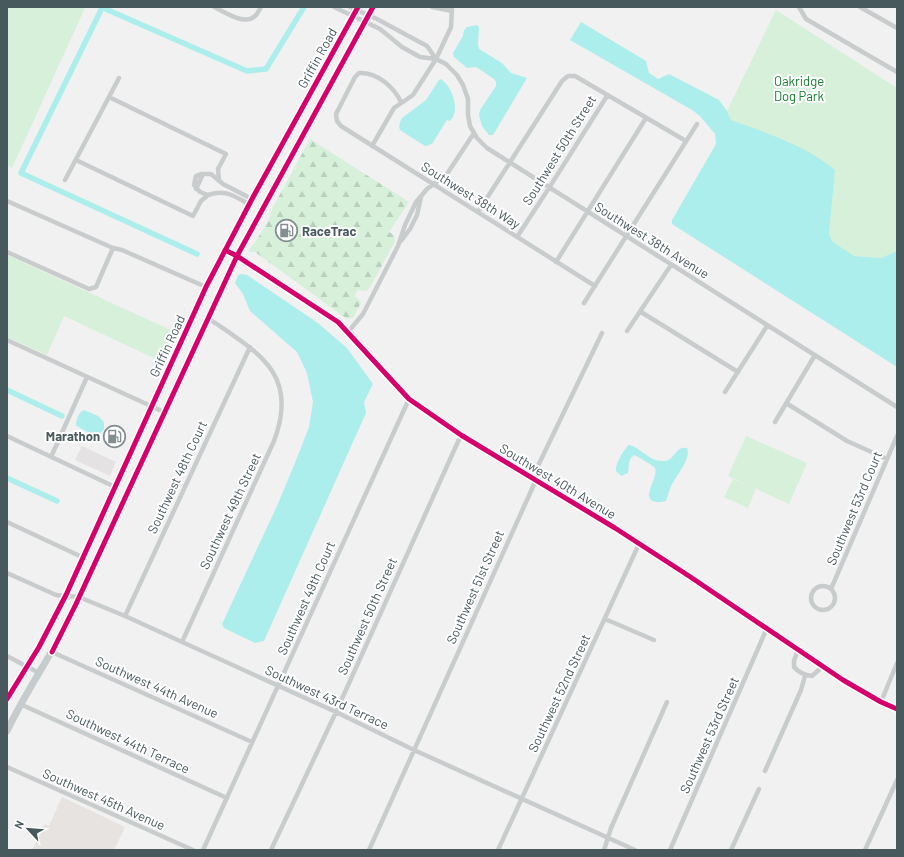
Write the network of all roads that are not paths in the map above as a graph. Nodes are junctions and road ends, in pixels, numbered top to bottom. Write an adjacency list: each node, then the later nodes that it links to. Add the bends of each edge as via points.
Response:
1 (214, 7): 2 (street, via 238,18 248,19 256,15)
2 (261, 7)
3 (334, 7): 9 (street, Southwest 38th Avenue)
4 (373, 7): 10 (main road, Griffin Road)
5 (432, 7): 8 (street)
6 (799, 7): 13 (street, via 806,19)
7 (860, 7): 11 (street)
8 (452, 9): 12 (street, via 451,28)
9 (355, 10): 10 (street, Southwest 38th Avenue); 35 (main road, Griffin Road)
10 (367, 18): 12 (street, Southwest 38th Avenue, via 426,46); 12 (street, Southwest 38th Avenue, via 402,47 420,57); 43 (main road, Griffin Road)
11 (897, 28)
12 (436, 59): 17 (street, via 413,95); 20 (street, Southwest 38th Avenue, via 457,74 464,85 470,126)
13 (897, 72)
14 (119, 78): 16 (street)
15 (607, 96): 18 (street); 24 (street, via 576,76 568,76 562,81); 30 (street, Southwest 50th Street)
16 (109, 97): 23 (street); 25 (street, via 226,154)
17 (401, 102): 22 (street, via 394,108); 22 (street, Southwest 38th Way, via 385,82 370,74 364,73 355,77 336,114 337,121 340,126)
18 (646, 118): 21 (street); 37 (street)
19 (697, 124): 21 (street)
20 (474, 133): 24 (street, Southwest 38th Avenue, via 487,148); 29 (street, via 447,174)
21 (686, 141): 39 (street)
22 (372, 146): 29 (street, Southwest 38th Way)
23 (76, 160): 27 (street); 34 (street, via 193,216)
24 (510, 163): 30 (street, Southwest 38th Avenue); 36 (street)
25 (218, 169): 26 (street); 28 (street)
26 (211, 174): 28 (street); 31 (street, via 196,176 194,184)
27 (65, 180)
28 (219, 180): 35 (street)
29 (433, 184): 36 (street, Southwest 38th Way); 53 (street, via 416,202 398,246 363,314)
30 (549, 188): 37 (street, Southwest 38th Avenue); 38 (street, Southwest 50th Street)
31 (198, 190): 32 (street); 34 (street)
32 (208, 195): 34 (street); 35 (street, via 225,192)
33 (7, 201): 40 (street)
34 (201, 202)
35 (251, 202): 41 (main road, Griffin Road)
36 (478, 212): 38 (street, Southwest 38th Way)
37 (588, 212): 39 (street, Southwest 38th Avenue); 44 (street)
38 (517, 237): 44 (street, Southwest 38th Way)
39 (627, 237): 45 (street, Southwest 38th Avenue); 46 (street)
40 (113, 248): 42 (street, via 96,286 89,289); 47 (street)
41 (225, 250): 43 (street, Southwest 40th Avenue); 47 (main road, Griffin Road)
42 (7, 252)
43 (237, 256): 50 (main road, Griffin Road); 53 (street, Southwest 40th Avenue, via 322,311)
44 (556, 262): 46 (street, Southwest 38th Way)
45 (671, 265): 49 (street); 51 (street, Southwest 38th Avenue)
46 (595, 286): 48 (street)
47 (206, 287): 63 (main road, Griffin Road)
48 (584, 303)
49 (640, 312): 52 (street); 58 (street)
50 (208, 318): 56 (street); 65 (main road, Griffin Road)
51 (767, 326): 57 (street, Southwest 38th Avenue); 58 (street)
52 (627, 331)
53 (348, 332): 61 (street, Southwest 40th Avenue)
54 (602, 333): 72 (street, Southwest 51st Street, via 536,470)
55 (7, 340): 59 (street)
56 (250, 347): 81 (street, Southwest 48th Court); 85 (street, Southwest 49th Street, via 266,361 280,386 282,416 274,441)
57 (815, 356): 62 (street); 64 (street, Southwest 38th Avenue)
58 (738, 372): 60 (street)
59 (87, 377): 63 (street); 70 (street)
60 (725, 392)
61 (409, 399): 67 (street, Southwest 40th Avenue); 94 (street, Southwest 49th Court)
62 (786, 403): 66 (street); 71 (street, via 847,441)
63 (152, 406): 65 (street); 73 (main road, Griffin Road)
64 (897, 407)
65 (164, 412): 80 (main road, Griffin Road)
66 (775, 422)
67 (461, 435): 72 (street, Southwest 40th Avenue); 100 (street, Southwest 50th Street)
68 (7, 436): 70 (street)
69 (897, 436): 71 (street, Southwest 53rd Court)
70 (51, 457): 73 (street)
71 (887, 460): 78 (street, Southwest 53rd Court)
72 (536, 480): 75 (street, Southwest 40th Avenue); 103 (street, Southwest 51st Street)
73 (115, 487): 76 (main road, Griffin Road)
74 (7, 522): 76 (street)
75 (639, 544): 82 (street, Southwest 52nd Street); 83 (street, Southwest 40th Avenue)
76 (82, 557): 79 (main road, Griffin Road)
77 (7, 573): 79 (street, Southwest 43rd Terrace, via 56,595)
78 (831, 589): 78 (street, Southwest 53rd Court, via 820,586 814,590 811,597 812,605 823,611 831,608 835,596)
79 (66, 595): 80 (street, Southwest 43rd Terrace); 90 (main road, Griffin Road)
80 (79, 597): 81 (street, Southwest 43rd Terrace); 87 (main road, Griffin Road)
81 (125, 616): 85 (street, Southwest 43rd Terrace)
82 (605, 619): 84 (street); 109 (street, Southwest 52nd Street)
83 (767, 628): 86 (street, Southwest 40th Avenue); 118 (street, Southwest 53rd Street)
84 (654, 640)
85 (182, 642): 94 (street, Southwest 43rd Terrace)
86 (798, 649): 91 (street, Southwest 40th Avenue); 93 (street, via 794,667)
87 (52, 652): 92 (main road, Griffin Road); 102 (street, Southwest 44th Avenue)
88 (7, 656): 90 (street)
89 (897, 663): 97 (street)
90 (27, 666): 92 (street); 95 (main road, Griffin Road)
91 (823, 666): 93 (street, via 812,676); 97 (street, Southwest 40th Avenue)
92 (39, 673): 98 (main road, Griffin Road)
93 (805, 676): 105 (street, via 802,690)
94 (278, 686): 100 (street, Southwest 43rd Terrace); 102 (street, Southwest 49th Court)
95 (7, 699)
96 (667, 702): 110 (street, via 611,828)
97 (881, 702): 99 (street, Southwest 40th Avenue)
98 (20, 704): 101 (main road, Griffin Road); 108 (street, Southwest 44th Terrace)
99 (897, 709)
100 (336, 712): 103 (street, Southwest 43rd Terrace); 113 (street, Southwest 50th Street)
101 (7, 731)
102 (252, 742): 108 (street, Southwest 49th Court)
103 (414, 750): 109 (street, Southwest 43rd Terrace); 114 (street, Southwest 51st Street)
104 (7, 767): 111 (street, Southwest 45th Avenue)
105 (765, 771)
106 (897, 780): 120 (street)
107 (758, 789): 119 (street)
108 (227, 798): 112 (street, Southwest 49th Court)
109 (522, 798): 110 (street, Southwest 43rd Terrace); 115 (street, Southwest 52nd Street)
110 (609, 838): 116 (street); 117 (street, Southwest 43rd Terrace)
111 (193, 850)
112 (203, 850)
113 (271, 850)
114 (369, 850)
115 (498, 850)
116 (604, 850)
117 (635, 850)
118 (670, 850)
119 (731, 850)
120 (866, 850)

